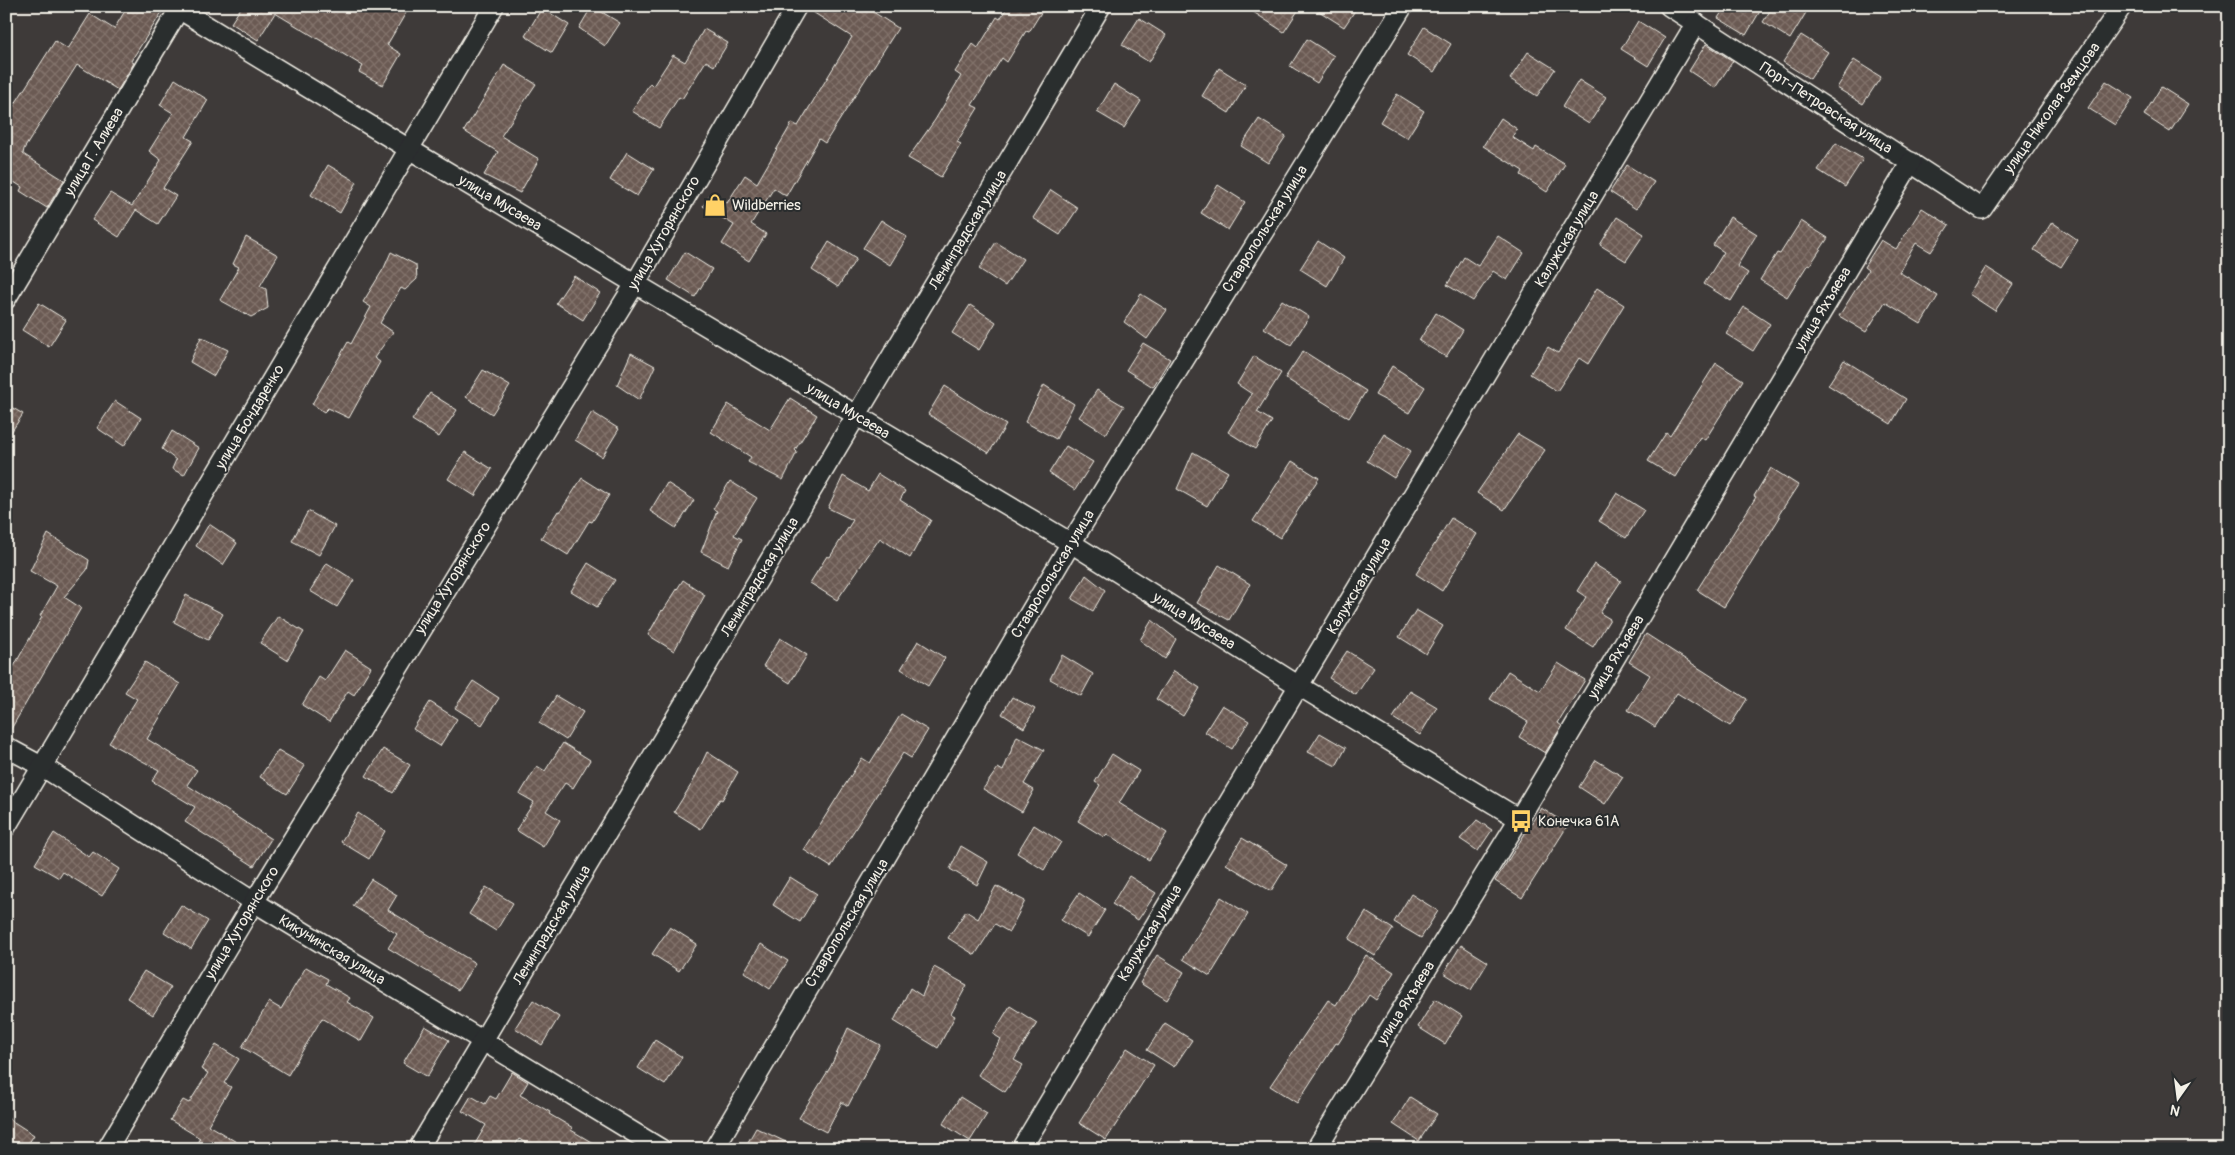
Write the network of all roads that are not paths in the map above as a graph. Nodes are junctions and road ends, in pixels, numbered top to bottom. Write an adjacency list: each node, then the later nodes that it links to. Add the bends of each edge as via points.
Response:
1 (494, 6): 9 (street, улица Бондаренко)
2 (797, 6): 12 (street, улица Хуторянского)
3 (1102, 6): 14 (street, Ленинградская улица)
4 (1403, 6): 15 (street, Ставропольская улица)
5 (1669, 6): 8 (street, Порт-Петровская улица)
6 (2122, 6): 11 (street, улица Николая Земцова)
7 (178, 7): 9 (street, улица Мусаева); 13 (street, улица Г. Алиева)
8 (1696, 23): 10 (street, Порт-Петровская улица); 16 (street, Калужская улица)
9 (409, 149): 12 (street, улица Мусаева); 18 (street, улица Бондаренко)
10 (1911, 162): 11 (street, Порт-Петровская улица); 19 (street, улица Яхъяева)
11 (1982, 209)
12 (634, 284): 14 (street, улица Мусаева); 21 (street, улица Хуторянского)
13 (6, 299)
14 (856, 416): 15 (street, улица Мусаева); 22 (street, Ленинградская улица)
15 (1070, 543): 16 (street, улица Мусаева); 26 (street, Ставропольская улица)
16 (1299, 686): 19 (street, улица Мусаева); 27 (street, Калужская улица)
17 (6, 747): 18 (street, Кикунинская улица)
18 (43, 767): 20 (street, улица Бондаренко); 21 (street, Кикунинская улица)
19 (1519, 819): 28 (street, улица Яхъяева)
20 (6, 828)
21 (254, 902): 22 (street, Кикунинская улица); 23 (street, улица Хуторянского)
22 (482, 1042): 24 (street, Ленинградская улица); 25 (street, Кикунинская улица)
23 (107, 1149)
24 (418, 1149)
25 (661, 1149)
26 (714, 1149)
27 (1021, 1149)
28 (1316, 1149)

